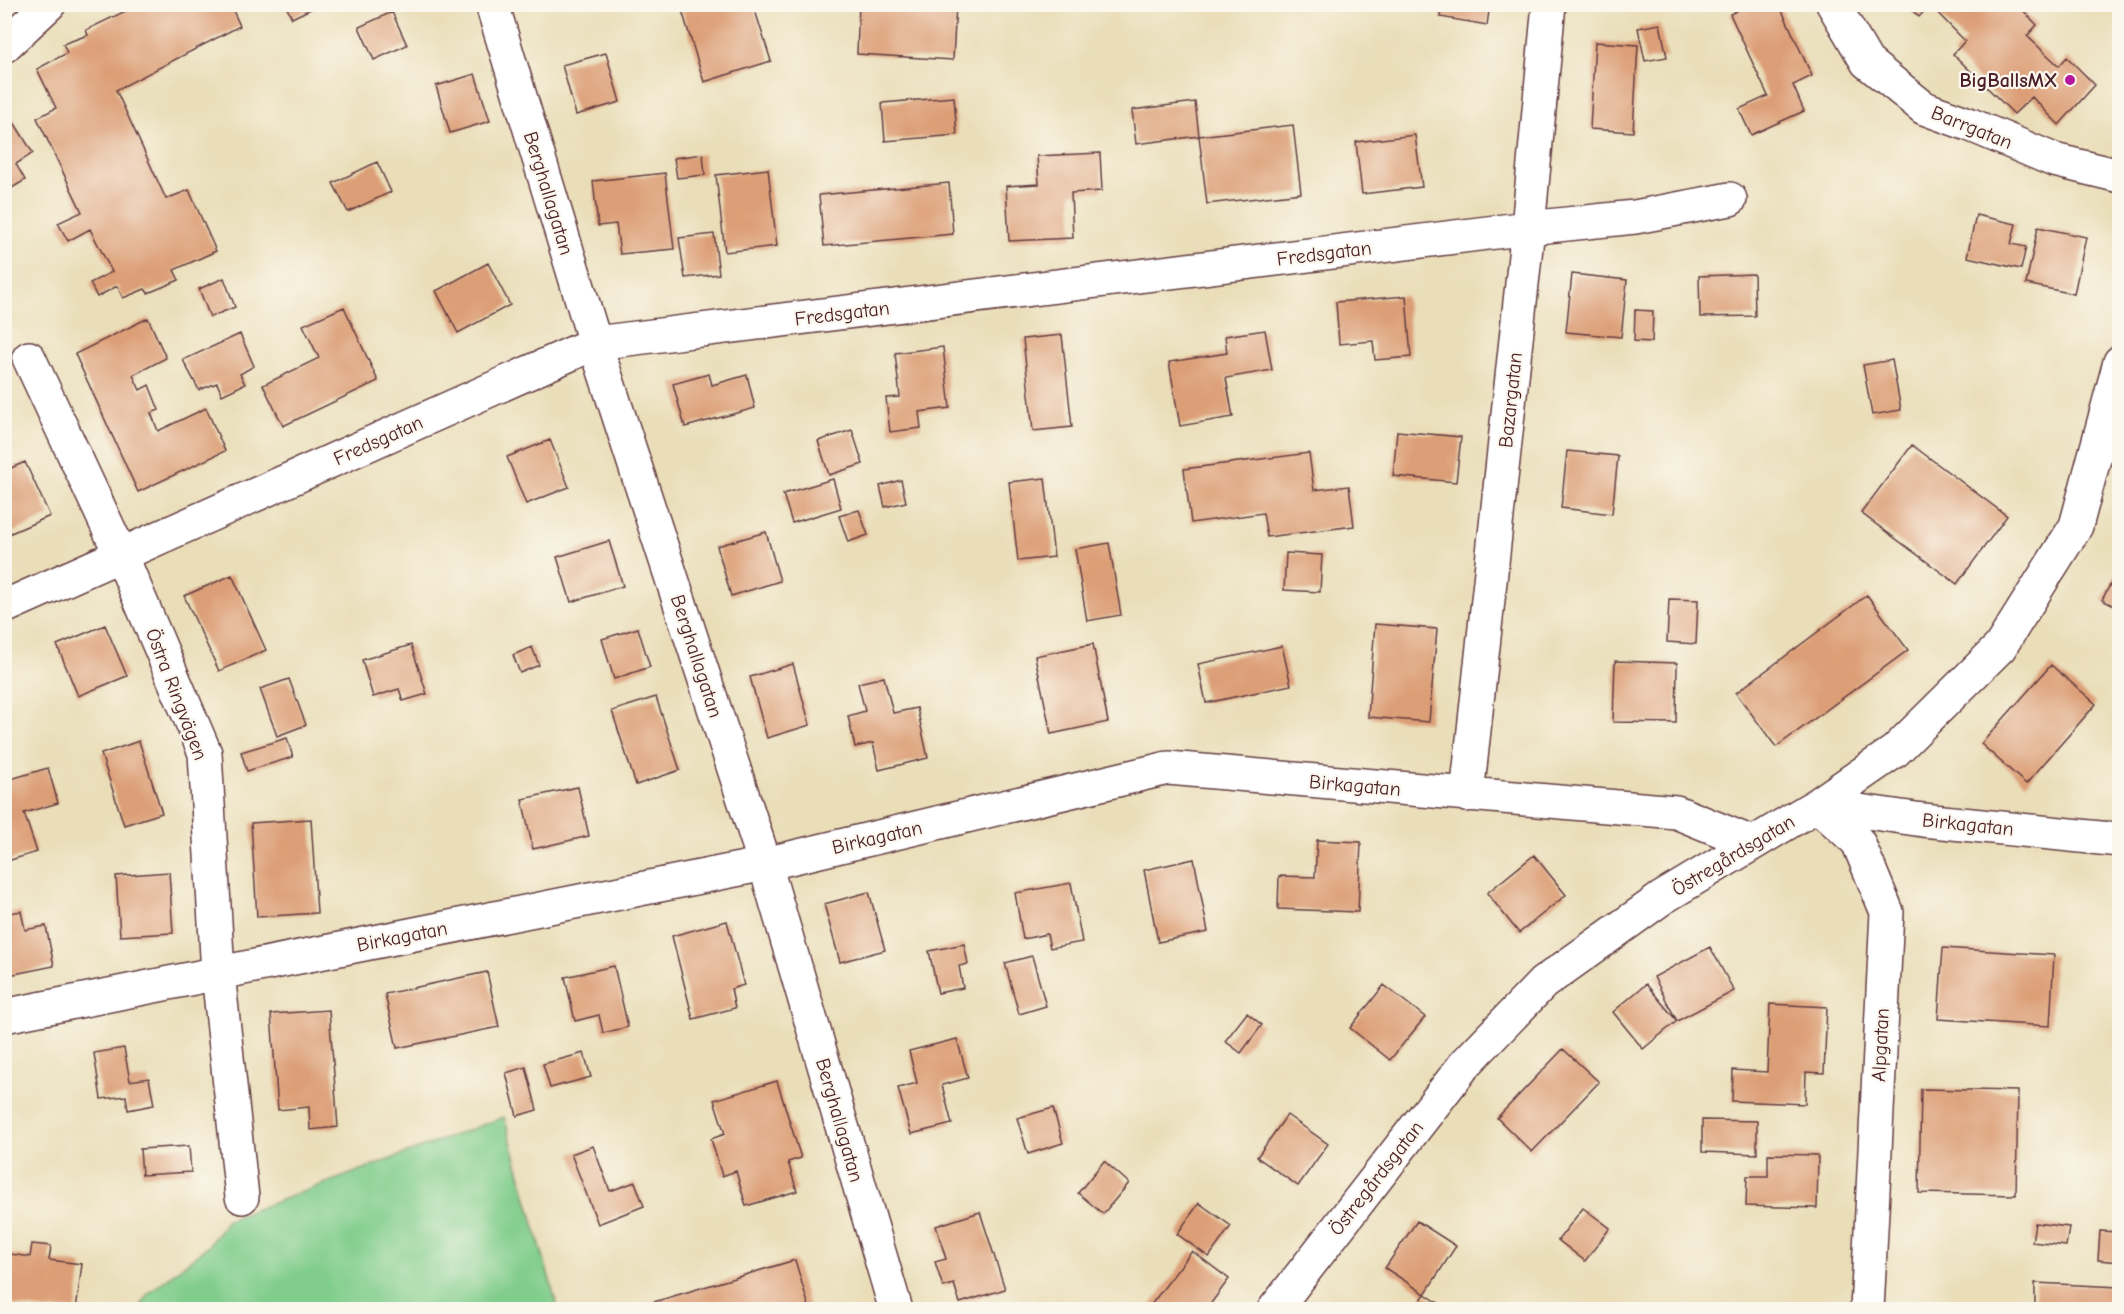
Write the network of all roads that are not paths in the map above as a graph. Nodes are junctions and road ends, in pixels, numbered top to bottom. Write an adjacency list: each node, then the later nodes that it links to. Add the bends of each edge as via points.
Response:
1 (49, 4): 5 (street)
2 (492, 4): 9 (street, Berghallagatan)
3 (1549, 4): 8 (street, Bazargatan)
4 (1833, 4): 6 (street, Barrgatan, via 1867,62 1924,108 2054,160)
5 (4, 46)
6 (2120, 176)
7 (1730, 199): 8 (street, Fredsgatan, via 1635,217)
8 (1528, 228): 9 (street, Fredsgatan); 14 (street, Bazargatan)
9 (595, 343): 12 (street, Fredsgatan); 18 (street, Berghallagatan)
10 (29, 358): 12 (street, Östra Ringvägen)
11 (2120, 362): 15 (street, Östregårdsgatan, via 2076,526 2000,647 1895,751)
12 (121, 555): 13 (street, Fredsgatan); 19 (street, Östra Ringvägen, via 205,753)
13 (4, 607)
14 (1467, 795): 17 (street, Birkagatan, via 1676,812); 18 (street, Birkagatan, via 1168,768)
15 (1816, 805): 16 (street, Birkagatan); 17 (street, Östregårdsgatan); 24 (street, Alpgatan, via 1858,842 1887,912)
16 (2120, 840)
17 (1752, 843): 23 (street, Östregårdsgatan, via 1662,898 1543,983 1465,1064)
18 (765, 864): 19 (street, Birkagatan); 22 (street, Berghallagatan)
19 (218, 973): 20 (street, Birkagatan); 21 (street, Östra Ringvägen)
20 (4, 1016)
21 (243, 1197)
22 (896, 1310)
23 (1274, 1310)
24 (1867, 1310)

